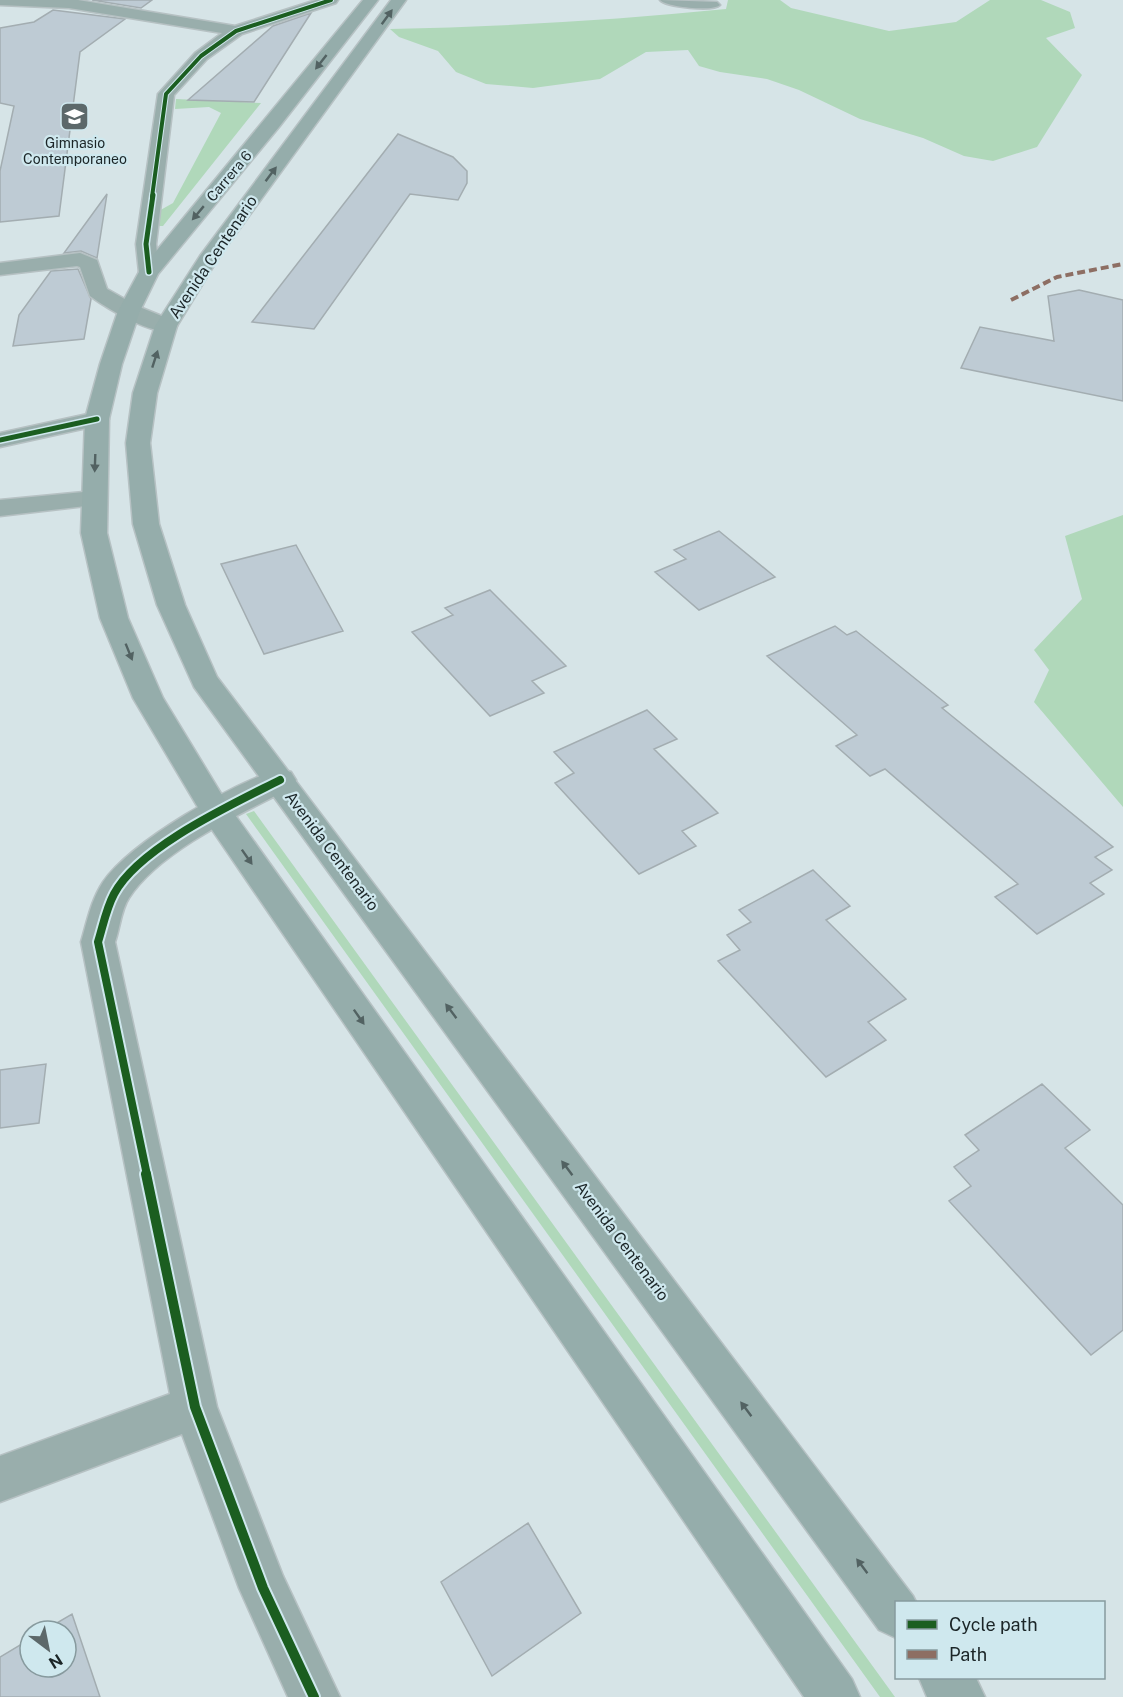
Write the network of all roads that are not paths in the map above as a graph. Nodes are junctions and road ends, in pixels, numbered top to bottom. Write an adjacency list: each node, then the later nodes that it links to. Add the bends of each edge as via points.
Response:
1 (331, 0): 7 (street)
2 (370, 0): 9 (main road, Carrera 6, one-way to 9)
3 (399, 0): 11 (main road, Avenida Centenario, one-way to 3, via 210,256)
4 (667, 0): 6 (street)
5 (0, 1): 7 (street, via 69,3)
6 (712, 5)
7 (236, 31): 9 (street, via 201,56 166,94 147,244)
8 (0, 269): 10 (street, via 80,259 90,264 97,292)
9 (148, 272): 10 (main road, Carrera 6)
10 (129, 311): 11 (street); 12 (main road, Carrera 6)
11 (166, 326): 16 (main road, Avenida Centenario, one-way to 11, via 204,680 171,605 146,524 138,443 145,393)
12 (97, 419): 13 (street); 14 (main road, Carrera 6, one-way to 14)
13 (0, 440)
14 (94, 499): 15 (street); 17 (main road, Carrera 6, one-way to 17, via 94,532 114,618 148,698)
15 (0, 508)
16 (280, 780): 17 (street); 20 (main road, Avenida Centenario, one-way to 16)
17 (217, 813): 18 (street, via 154,852 115,891 98,942); 23 (main road, Carrera 6, one-way to 23)
18 (195, 1407): 19 (street); 22 (street, via 263,1588)
19 (0, 1479)
20 (895, 1610)
21 (946, 1679): 24 (main road)
22 (314, 1697)
23 (834, 1697)
24 (959, 1697)

